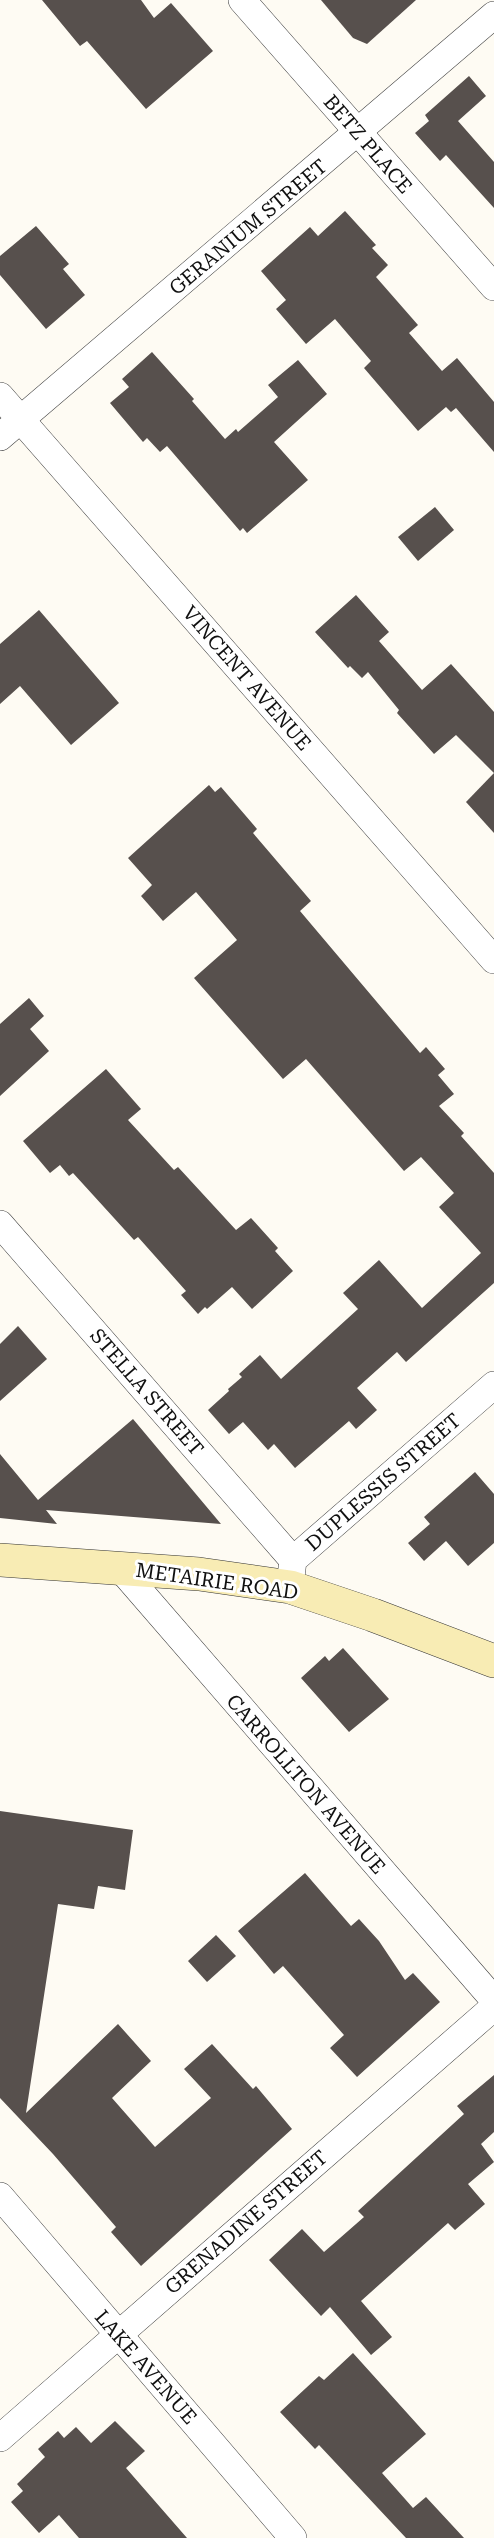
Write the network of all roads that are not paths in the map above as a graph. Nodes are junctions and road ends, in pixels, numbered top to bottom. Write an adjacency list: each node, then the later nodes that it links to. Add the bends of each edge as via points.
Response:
1 (242, 0): 3 (street, BETZ PLACE)
2 (494, 15): 3 (street, GERANIUM STREET)
3 (358, 134): 4 (street, BETZ PLACE); 6 (street, GERANIUM STREET)
4 (494, 287)
5 (0, 396): 6 (street, VINCENT AVENUE)
6 (21, 419): 7 (street, GERANIUM STREET); 8 (street, VINCENT AVENUE)
7 (0, 437)
8 (494, 960)
9 (0, 1224): 13 (street, STELLA STREET)
10 (494, 1385): 13 (street, DUPLESSIS STREET)
11 (0, 1560): 12 (main road, METAIRIE ROAD)
12 (119, 1567): 13 (main road, METAIRIE ROAD, via 199,1574); 15 (street, CARROLLTON AVENUE)
13 (291, 1574): 14 (main road, METAIRIE ROAD, via 373,1615)
14 (494, 1661)
15 (494, 2000)
16 (494, 2007): 18 (street, GRENADINE STREET)
17 (0, 2196): 18 (street, LAKE AVENUE)
18 (118, 2333): 19 (street, GRENADINE STREET); 20 (street, LAKE AVENUE)
19 (0, 2438)
20 (293, 2538)

